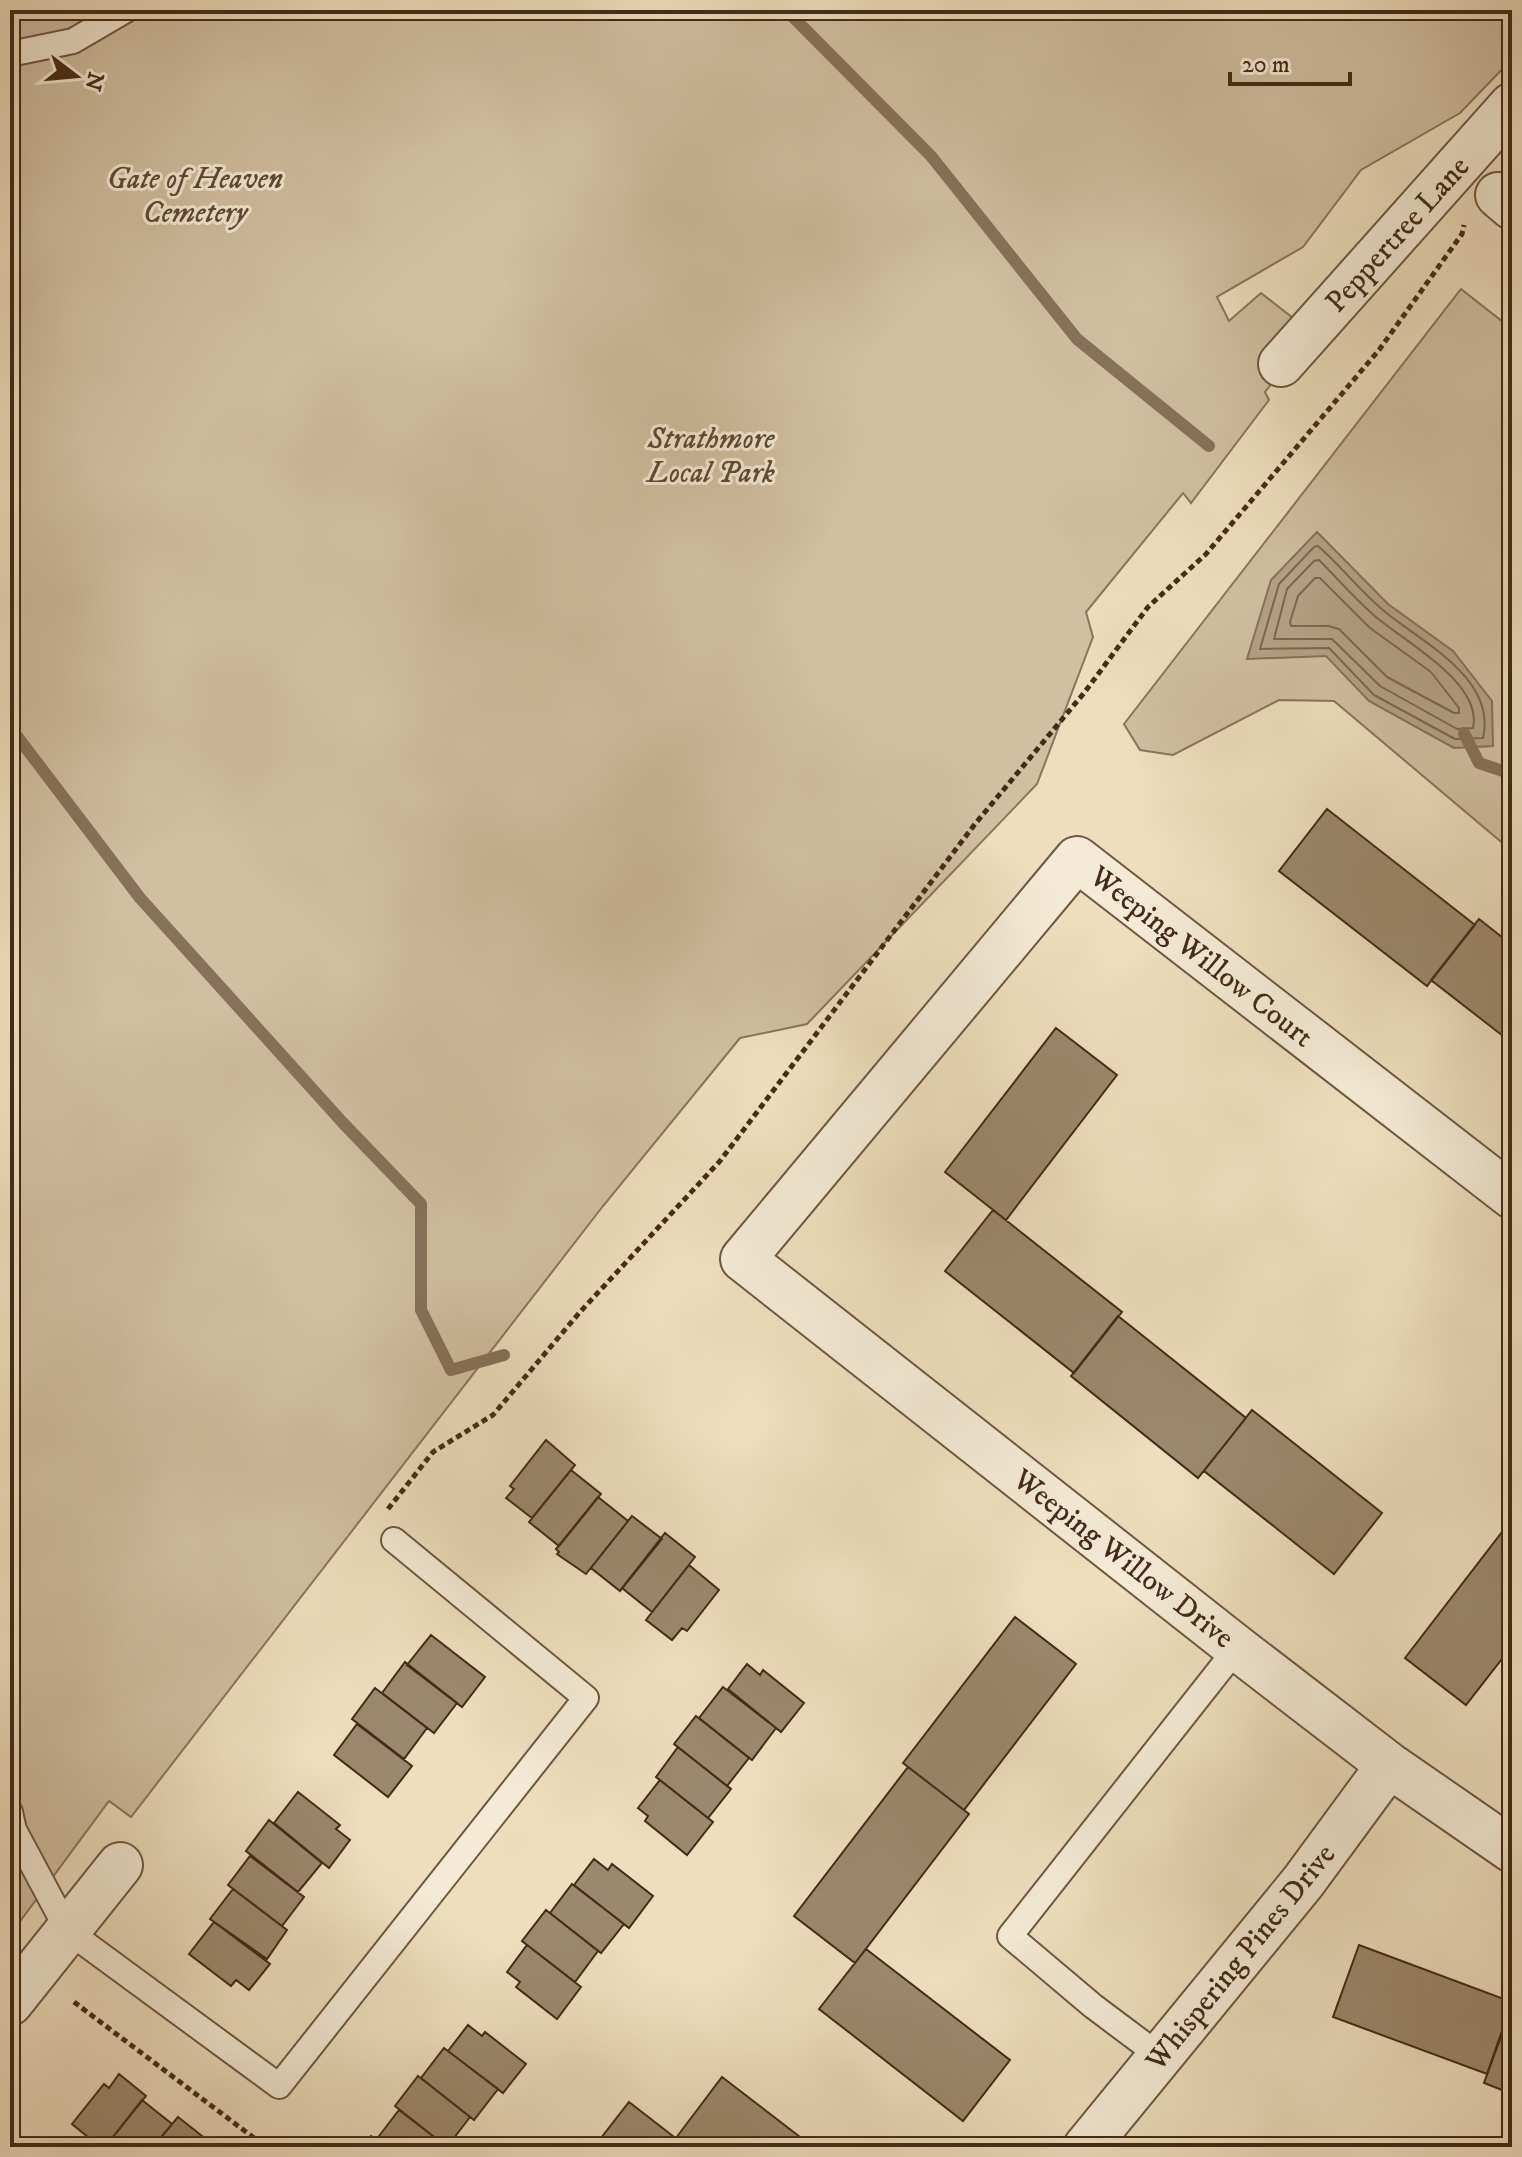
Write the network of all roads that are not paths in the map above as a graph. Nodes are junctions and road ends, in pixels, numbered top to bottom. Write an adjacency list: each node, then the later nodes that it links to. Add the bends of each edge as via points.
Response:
1 (126, 10): 2 (lane, via 73,41)
2 (10, 54)
3 (1512, 105): 4 (street, Peppertree Lane)
4 (1281, 364)
5 (1512, 1196): 6 (street, Weeping Willow Court, via 1077,859)
6 (743, 1259): 8 (street, Weeping Willow Drive)
7 (394, 1540): 13 (lane, via 586,1698 279,2086)
8 (1237, 1648): 9 (street, Weeping Willow Drive); 15 (lane, via 1010,1936)
9 (1389, 1765): 11 (street, Weeping Willow Drive); 15 (street, Whispering Pines Drive, via 1303,1882)
10 (10, 1812): 13 (lane, via 14,1830)
11 (1507, 1835)
12 (120, 1865): 13 (street)
13 (68, 1931): 14 (street)
14 (10, 2003)
15 (1161, 2057): 16 (street, Whispering Pines Drive)
16 (1086, 2147)

